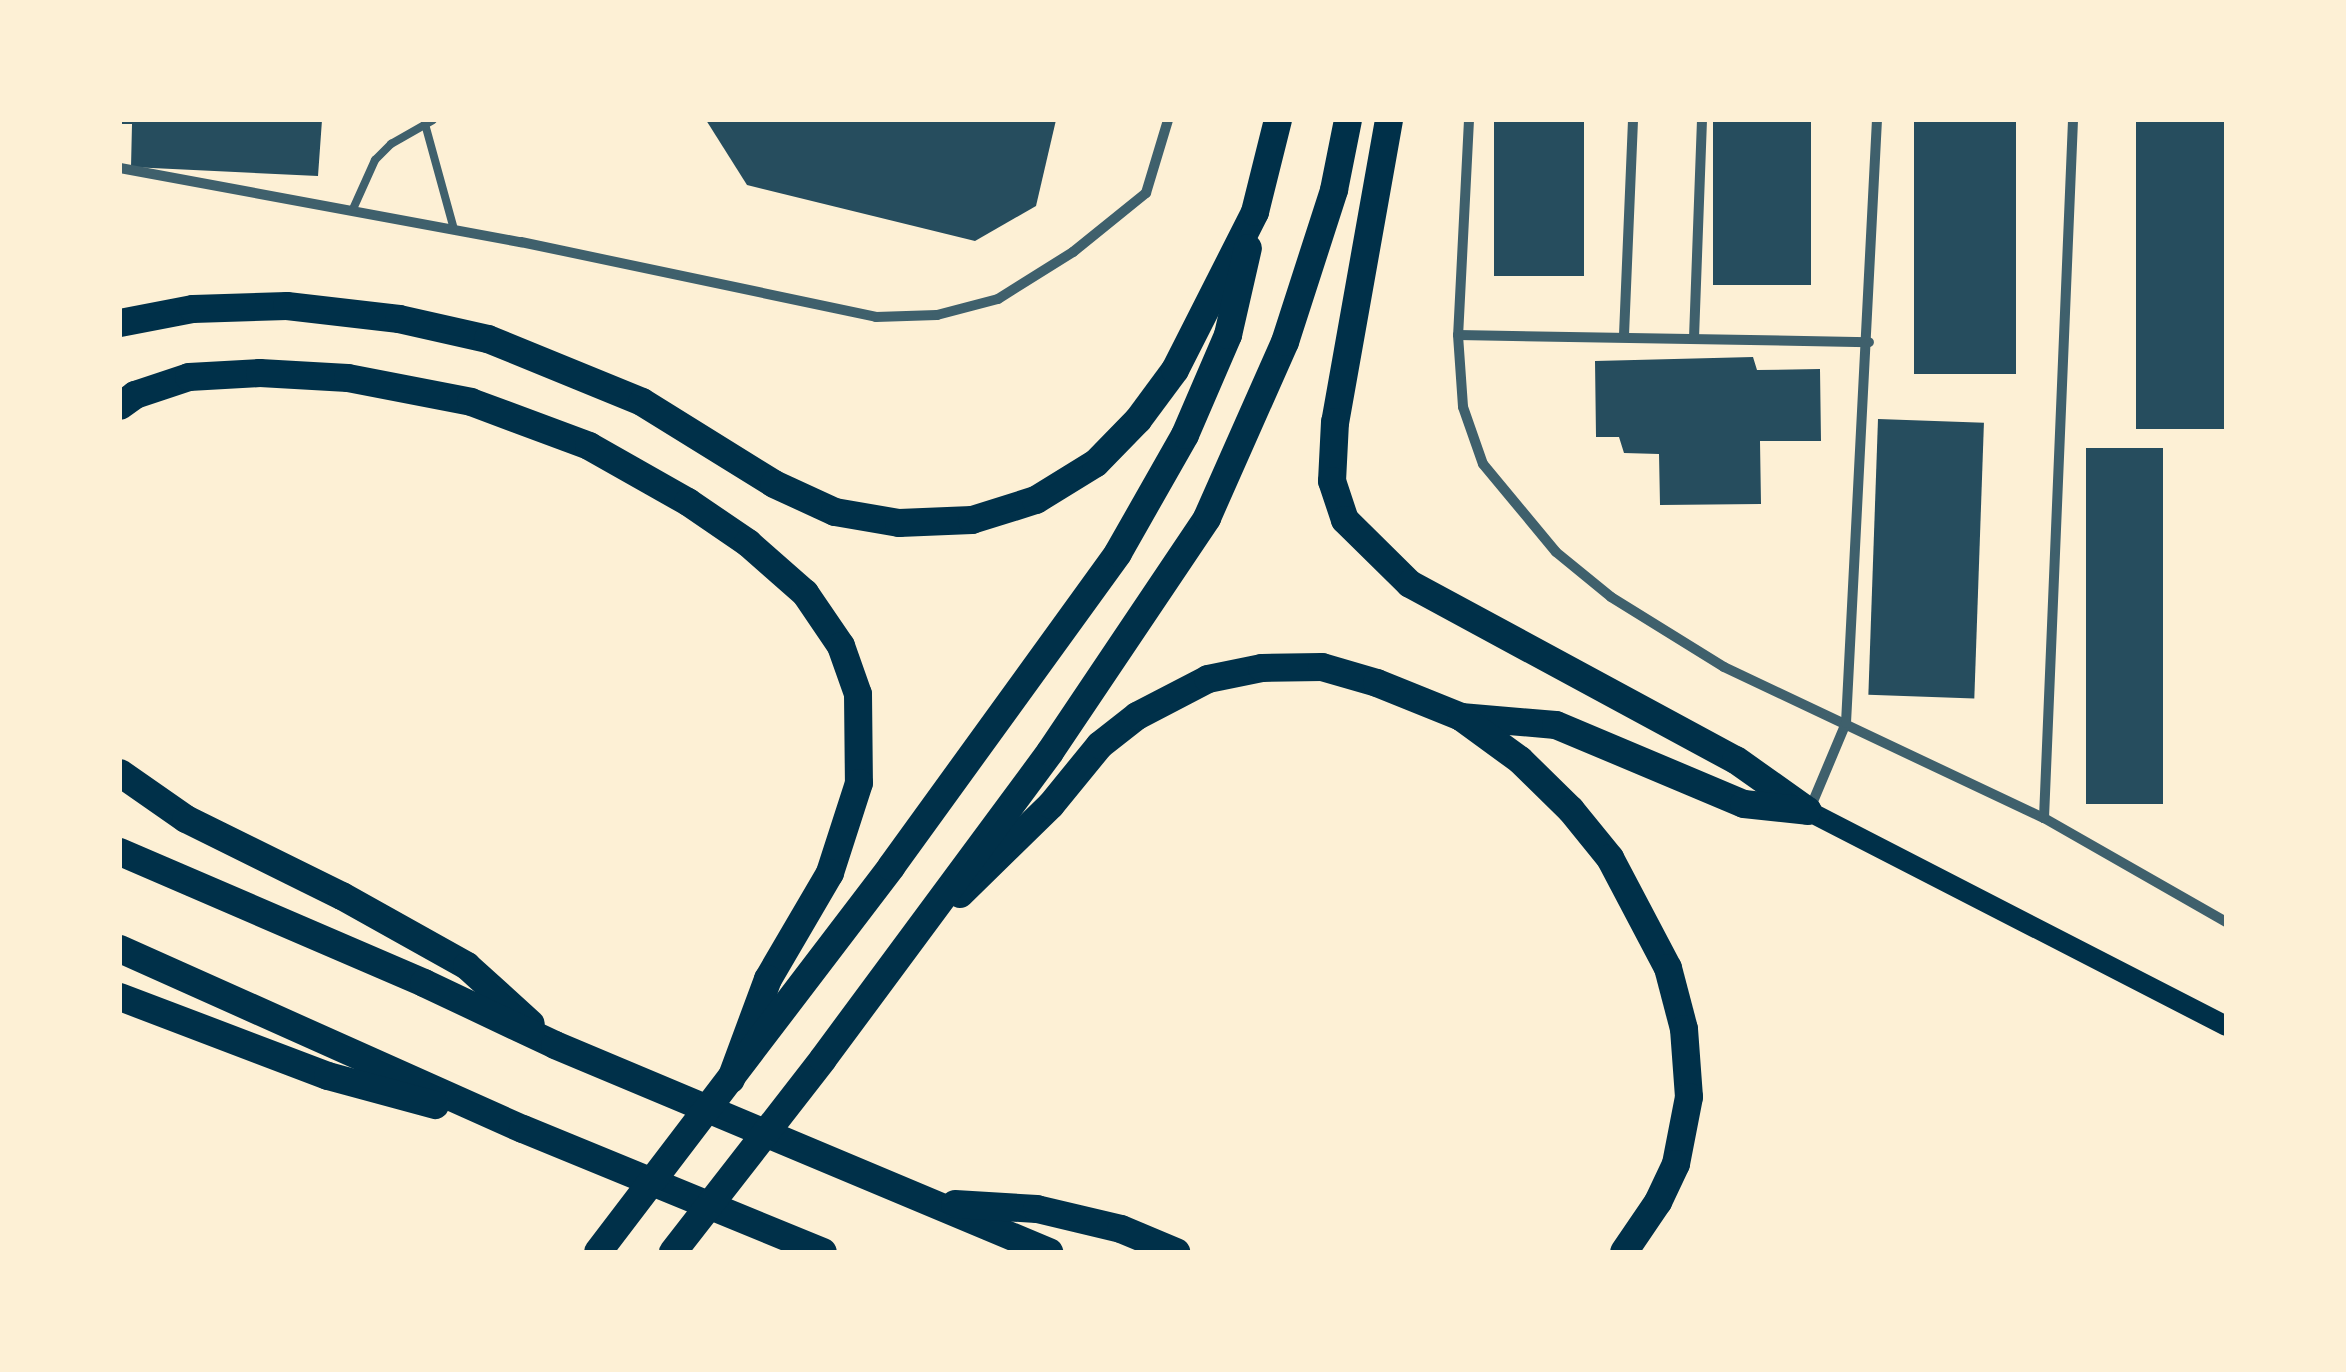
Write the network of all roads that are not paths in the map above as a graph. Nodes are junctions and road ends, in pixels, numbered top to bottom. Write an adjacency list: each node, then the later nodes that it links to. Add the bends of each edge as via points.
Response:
1 (1168, 120): 14 (street, via 1146,193 1073,252 998,300 937,315 876,317)
2 (1278, 120): 13 (highway)
3 (1348, 120): 29 (highway, via 1334,190 1285,342 1208,518 1050,752)
4 (1388, 120): 24 (highway, via 1335,422 1332,481 1345,520 1410,584 1736,760)
5 (1469, 120): 16 (street)
6 (1633, 120): 17 (street)
7 (1702, 120): 18 (street)
8 (1877, 120): 19 (street)
9 (2073, 120): 25 (street)
10 (429, 122): 12 (lane, via 375,160); 14 (lane)
11 (120, 168): 12 (street)
12 (353, 209): 14 (street)
13 (1255, 212): 15 (highway, via 1175,370 1138,420 1096,464 1036,500 972,520 899,523 835,512 774,484 642,402 488,340 287,306 193,309); 33 (highway, via 1228,334 1185,435 1118,552)
14 (454, 229)
15 (120, 323)
16 (1458, 335): 17 (street); 22 (street, via 1463,407 1482,464 1556,552 1611,597 1724,667)
17 (1624, 335): 18 (street)
18 (1694, 338): 19 (street)
19 (1869, 342): 22 (street)
20 (120, 406): 33 (highway, via 189,377 260,373 348,378 471,402 589,446 688,502 805,593 841,646 858,694 859,783 830,873 768,979)
21 (1461, 718): 24 (highway, via 1556,726 1744,804); 29 (highway, via 1322,667 1262,668 1208,679 1137,716 1100,745 1051,804); 41 (highway, via 1520,760 1581,822 1610,858 1668,968 1684,1030 1689,1098 1676,1164)
22 (1846, 723): 24 (street); 25 (street)
23 (120, 773): 32 (highway, via 186,819 467,966)
24 (1808, 811): 31 (main road)
25 (2044, 818): 27 (street)
26 (120, 852): 32 (highway)
27 (2226, 922)
28 (120, 948): 34 (highway)
29 (894, 958): 37 (highway)
30 (120, 996): 34 (highway, via 328,1076)
31 (2226, 1026)
32 (555, 1046): 35 (highway)
33 (731, 1080): 36 (highway)
34 (523, 1129): 38 (highway)
35 (934, 1202): 39 (highway); 40 (highway, via 1037,1209)
36 (598, 1252)
37 (673, 1252)
38 (823, 1252)
39 (1049, 1252)
40 (1176, 1252)
41 (1624, 1252)

